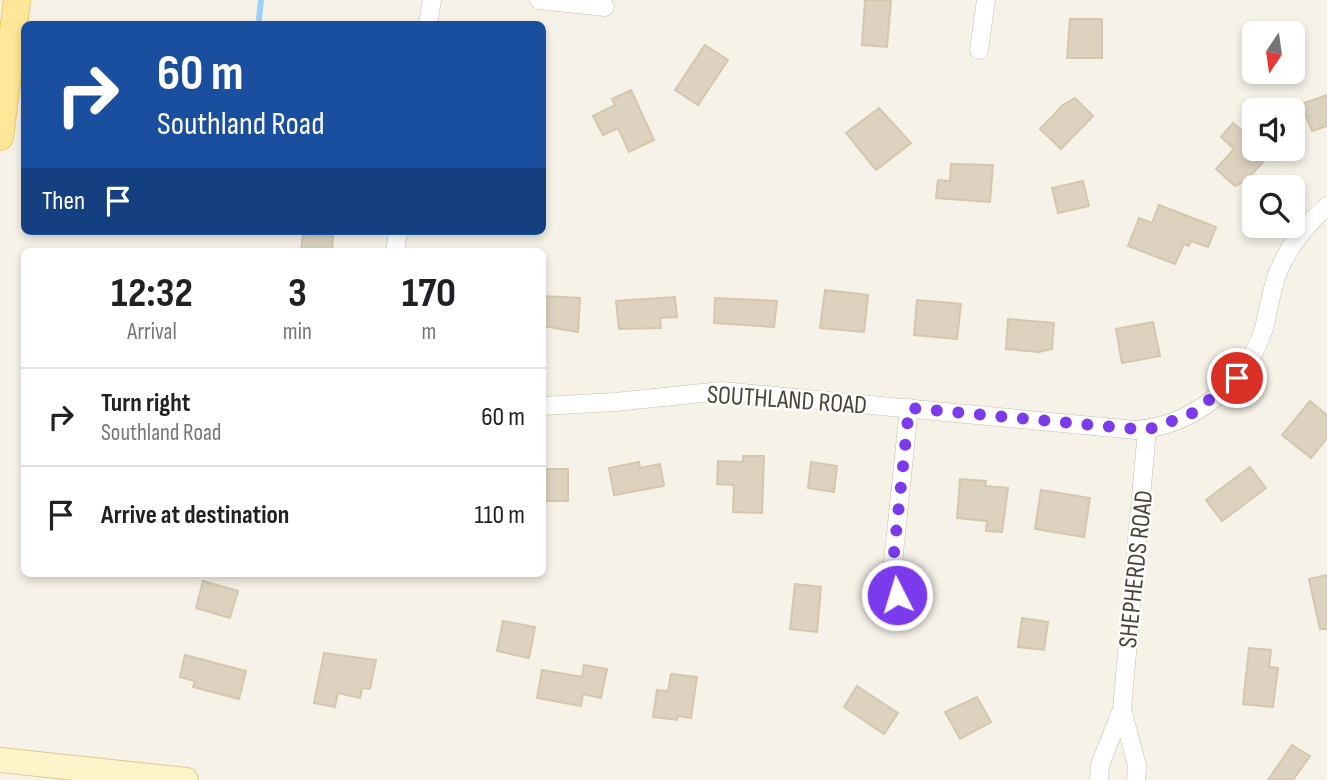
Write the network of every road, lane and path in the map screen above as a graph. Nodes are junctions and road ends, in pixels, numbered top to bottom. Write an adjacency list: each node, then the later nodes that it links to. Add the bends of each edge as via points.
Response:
1 (17, 0): 8 (main road)
2 (432, 0): 6 (street)
3 (539, 0): 5 (street)
4 (986, 0): 7 (street)
5 (605, 7)
6 (428, 21)
7 (979, 50)
8 (0, 137)
9 (1327, 206): 12 (street, SOUTHLAND ROAD, via 1309,223 1279,268 1264,328 1237,378 1191,414)
10 (546, 406): 11 (street, SOUTHLAND ROAD, via 722,391)
11 (909, 408): 12 (street, SOUTHLAND ROAD); 13 (street, via 893,563 897,595)
12 (1147, 430): 14 (street, SHEPHERDS ROAD)
13 (909, 615)
14 (1122, 709): 17 (street, SHEPHERDS ROAD, via 1100,765); 18 (street, SHEPHERDS ROAD, via 1137,766)
15 (0, 760): 16 (street)
16 (186, 780)
17 (1099, 780)
18 (1136, 780)

